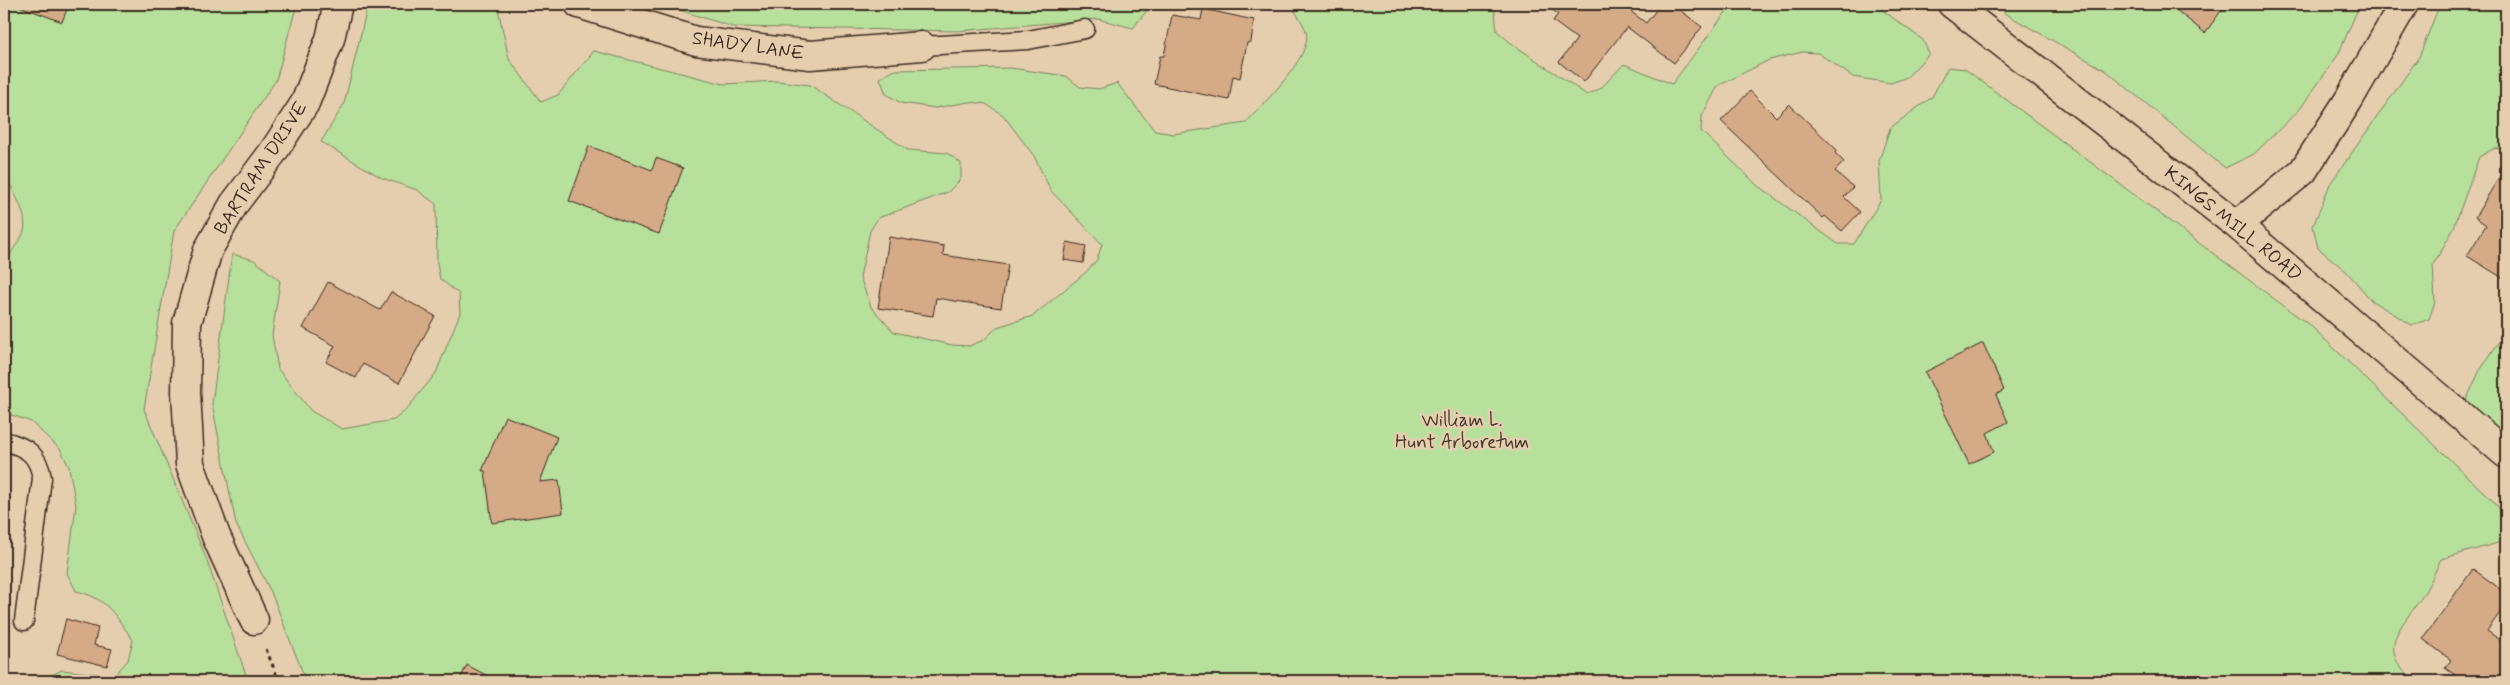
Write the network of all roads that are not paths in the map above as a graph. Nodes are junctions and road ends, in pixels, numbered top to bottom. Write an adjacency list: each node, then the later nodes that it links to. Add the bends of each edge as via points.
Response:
1 (338, 4): 10 (street, BARTRAM DRIVE, via 330,39 306,103 234,204 208,250 187,323 190,464 216,536)
2 (579, 4): 6 (street, SHADY LANE, via 696,41 810,55)
3 (1952, 4): 7 (street, KINGS MILL ROAD)
4 (2404, 4): 7 (street, via 2303,171)
5 (1085, 28): 6 (lane, via 1028,40)
6 (922, 46)
7 (2237, 225): 9 (street, KINGS MILL ROAD)
8 (4, 441): 11 (lane, via 32,454 40,464 42,478)
9 (2506, 454)
10 (254, 620)
11 (24, 621)

